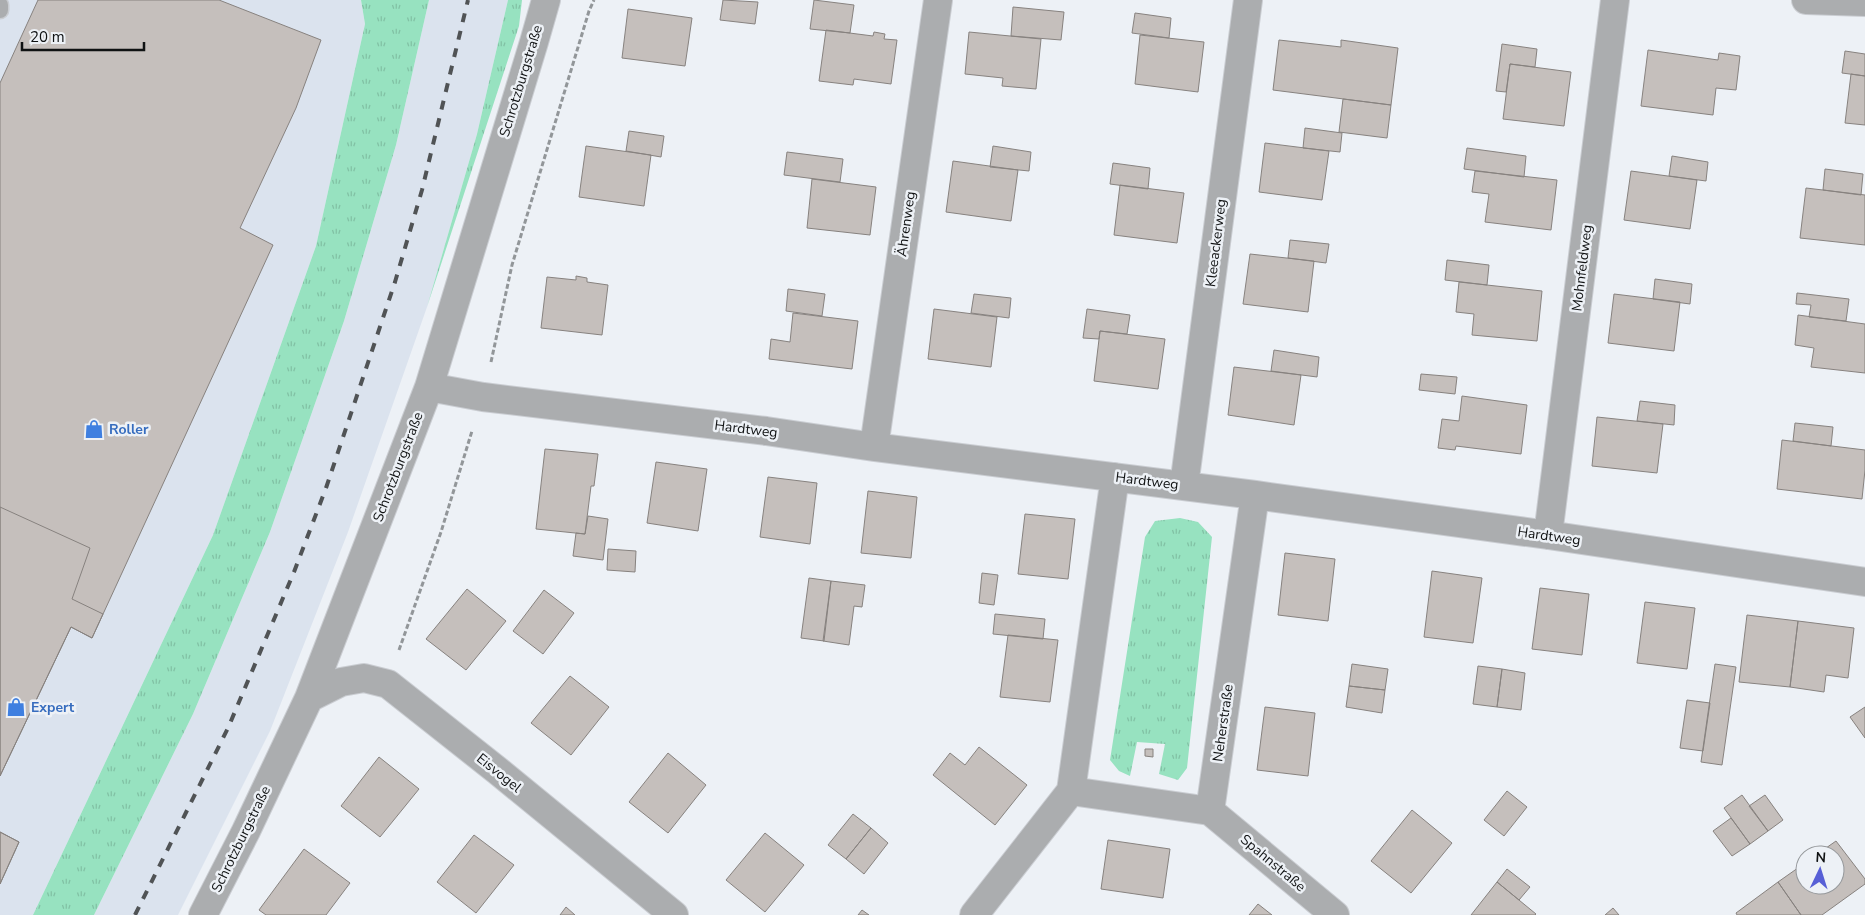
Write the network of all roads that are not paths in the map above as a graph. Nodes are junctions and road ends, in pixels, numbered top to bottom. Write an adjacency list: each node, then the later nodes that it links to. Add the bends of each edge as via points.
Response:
1 (546, 0): 9 (street, Schrotzburgstraße)
2 (938, 0): 10 (street, Ährenweg)
3 (1248, 0): 12 (street, Kleeackerweg)
4 (1615, 0): 14 (street, Mohnfeldweg)
5 (1806, 0): 6 (street)
6 (1865, 2)
7 (0, 6): 8 (lane)
8 (0, 10)
9 (429, 387): 10 (street, Hardtweg, via 483,397); 16 (street, Schrotzburgstraße)
10 (874, 447): 11 (street, Hardtweg)
11 (1115, 477): 12 (street, Hardtweg); 17 (street)
12 (1184, 486): 13 (street, Hardtweg)
13 (1255, 495): 14 (street, Hardtweg); 18 (street, Neherstraße)
14 (1548, 535): 15 (street, Hardtweg)
15 (1865, 582)
16 (310, 698): 19 (street, Schrotzburgstraße); 20 (street, Eisvogel, via 342,682 364,678 388,684)
17 (1071, 791): 18 (street); 21 (street)
18 (1210, 811): 22 (street, Spahnstraße)
19 (203, 915)
20 (674, 915)
21 (974, 915)
22 (1335, 915)

